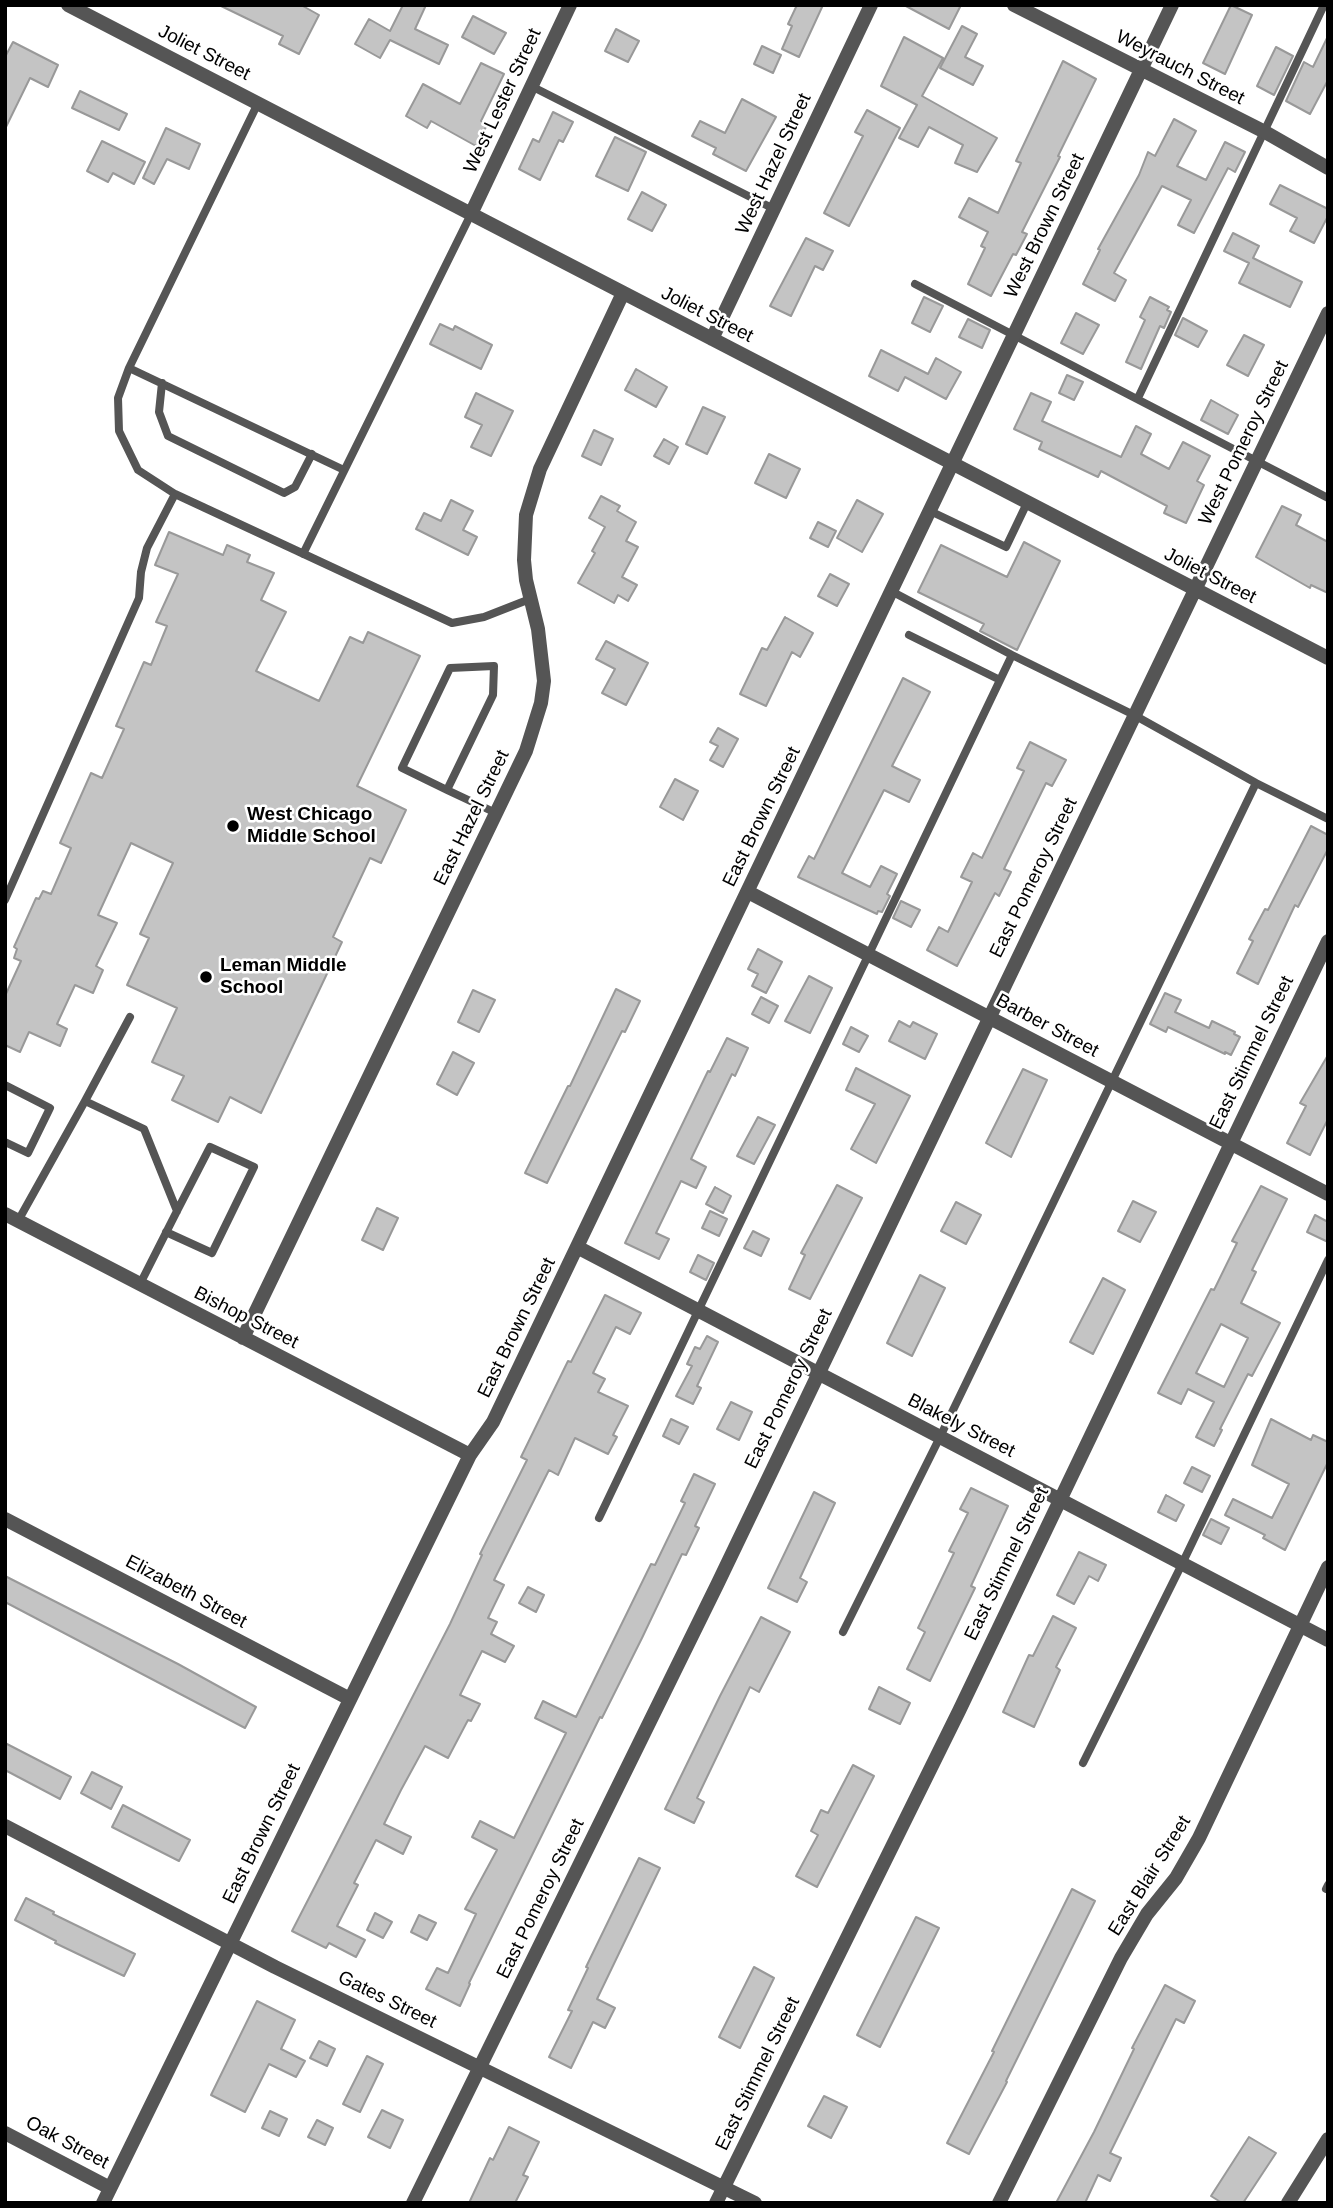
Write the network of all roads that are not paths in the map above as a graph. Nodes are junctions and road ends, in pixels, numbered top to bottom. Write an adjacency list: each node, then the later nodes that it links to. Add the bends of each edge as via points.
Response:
1 (68, 5): 9 (street, Joliet Street)
2 (570, 5): 8 (street, West Lester Street)
3 (871, 5): 12 (street, West Hazel Street)
4 (1014, 5): 7 (street, Weyrauch Street)
5 (1172, 5): 7 (street, West Brown Street)
6 (1324, 5): 10 (lane)
7 (1141, 70): 10 (street, Weyrauch Street); 17 (street, West Brown Street)
8 (531, 86): 12 (lane); 13 (street, West Lester Street)
9 (258, 103): 13 (street, Joliet Street); 19 (lane)
10 (1265, 132): 11 (street, Weyrauch Street); 21 (lane)
11 (1328, 168)
12 (774, 209): 18 (street, West Hazel Street)
13 (471, 214): 15 (street, Joliet Street); 25 (lane)
14 (915, 284): 17 (lane)
15 (623, 293): 18 (street, Joliet Street); 33 (street, East Hazel Street, via 532,492 524,560)
16 (1328, 313): 23 (street, West Pomeroy Street)
17 (1014, 335): 21 (lane); 24 (street, West Brown Street)
18 (712, 339): 24 (street, Joliet Street)
19 (129, 368): 20 (lane); 26 (lane, via 118,398 119,431 138,470)
20 (162, 383): 22 (lane); 22 (lane, via 159,412 168,436 284,493 295,486)
21 (1138, 398): 23 (lane)
22 (312, 454): 25 (lane)
23 (1256, 461): 27 (lane); 31 (street, West Pomeroy Street)
24 (953, 464): 28 (street, Joliet Street); 29 (street, East Brown Street)
25 (344, 470): 30 (lane)
26 (175, 494): 30 (lane); 44 (lane, via 147,548 139,598)
27 (1328, 498)
28 (1027, 503): 29 (lane, via 1006,547); 31 (street, Joliet Street)
29 (930, 511): 32 (street, East Brown Street)
30 (303, 554): 33 (lane, via 452,623 484,617)
31 (1194, 589): 36 (street, Joliet Street); 38 (street, East Pomeroy Street)
32 (891, 591): 35 (lane); 43 (street, East Brown Street)
33 (530, 599): 41 (street, East Hazel Street, via 542,652 541,703 526,751)
34 (909, 635): 37 (lane)
35 (1012, 655): 37 (lane); 38 (lane)
36 (1328, 658)
37 (1000, 680): 46 (lane)
38 (1134, 715): 39 (lane); 48 (street, East Pomeroy Street)
39 (1256, 783): 42 (lane); 49 (lane)
40 (447, 790): 40 (lane, via 402,768 450,668 494,666 493,695); 41 (lane)
41 (496, 813): 62 (street, East Hazel Street)
42 (1328, 819)
43 (748, 892): 46 (street, Barber Street); 58 (street, East Brown Street)
44 (5, 900)
45 (1328, 940): 53 (street, East Stimmel Street)
46 (868, 954): 48 (street, Barber Street); 61 (lane)
47 (131, 1017): 51 (lane)
48 (989, 1017): 49 (street, Barber Street); 63 (street, East Pomeroy Street)
49 (1113, 1082): 53 (street, Barber Street); 64 (lane)
50 (5, 1085): 52 (lane, via 50,1108 28,1153)
51 (85, 1101): 55 (lane, via 144,1129); 56 (lane)
52 (5, 1142)
53 (1231, 1143): 54 (street, Barber Street); 66 (street, East Stimmel Street)
54 (1328, 1194)
55 (177, 1211): 57 (lane); 57 (lane, via 209,1147 254,1167 212,1253)
56 (12, 1218): 60 (street, Bishop Street)
57 (166, 1232): 60 (lane)
58 (577, 1247): 61 (street, Blakely Street); 65 (street, East Brown Street, via 493,1423)
59 (1328, 1260): 69 (lane)
60 (140, 1284): 62 (street, Bishop Street)
61 (697, 1310): 63 (street, Blakely Street); 67 (lane)
62 (243, 1338): 65 (street, Bishop Street)
63 (818, 1373): 64 (street, Blakely Street); 78 (street, East Pomeroy Street)
64 (940, 1437): 66 (street, Blakely Street); 72 (lane)
65 (470, 1455): 74 (street, East Brown Street)
66 (1060, 1499): 69 (street, Blakely Street); 81 (street, East Stimmel Street)
67 (599, 1518)
68 (5, 1519): 74 (street, Elizabeth Street)
69 (1182, 1564): 71 (street, Blakely Street); 75 (lane)
70 (1328, 1567): 71 (street, East Blair Street)
71 (1300, 1625): 73 (street, Blakely Street); 87 (street, East Blair Street, via 1199,1838 1121,1958)
72 (843, 1632)
73 (1328, 1640)
74 (350, 1699): 77 (street, East Brown Street)
75 (1083, 1763)
76 (5, 1826): 77 (street, Gates Street)
77 (230, 1943): 78 (street, Gates Street); 82 (street, East Brown Street)
78 (480, 2067): 81 (street, Gates Street); 84 (street, East Pomeroy Street)
79 (5, 2133): 82 (street, Oak Street)
80 (1328, 2139): 88 (street)
81 (724, 2187): 85 (street, East Stimmel Street); 86 (street, Gates Street)
82 (110, 2188): 83 (street, East Brown Street)
83 (103, 2203)
84 (413, 2203)
85 (716, 2203)
86 (755, 2203)
87 (999, 2203)
88 (1288, 2203)

